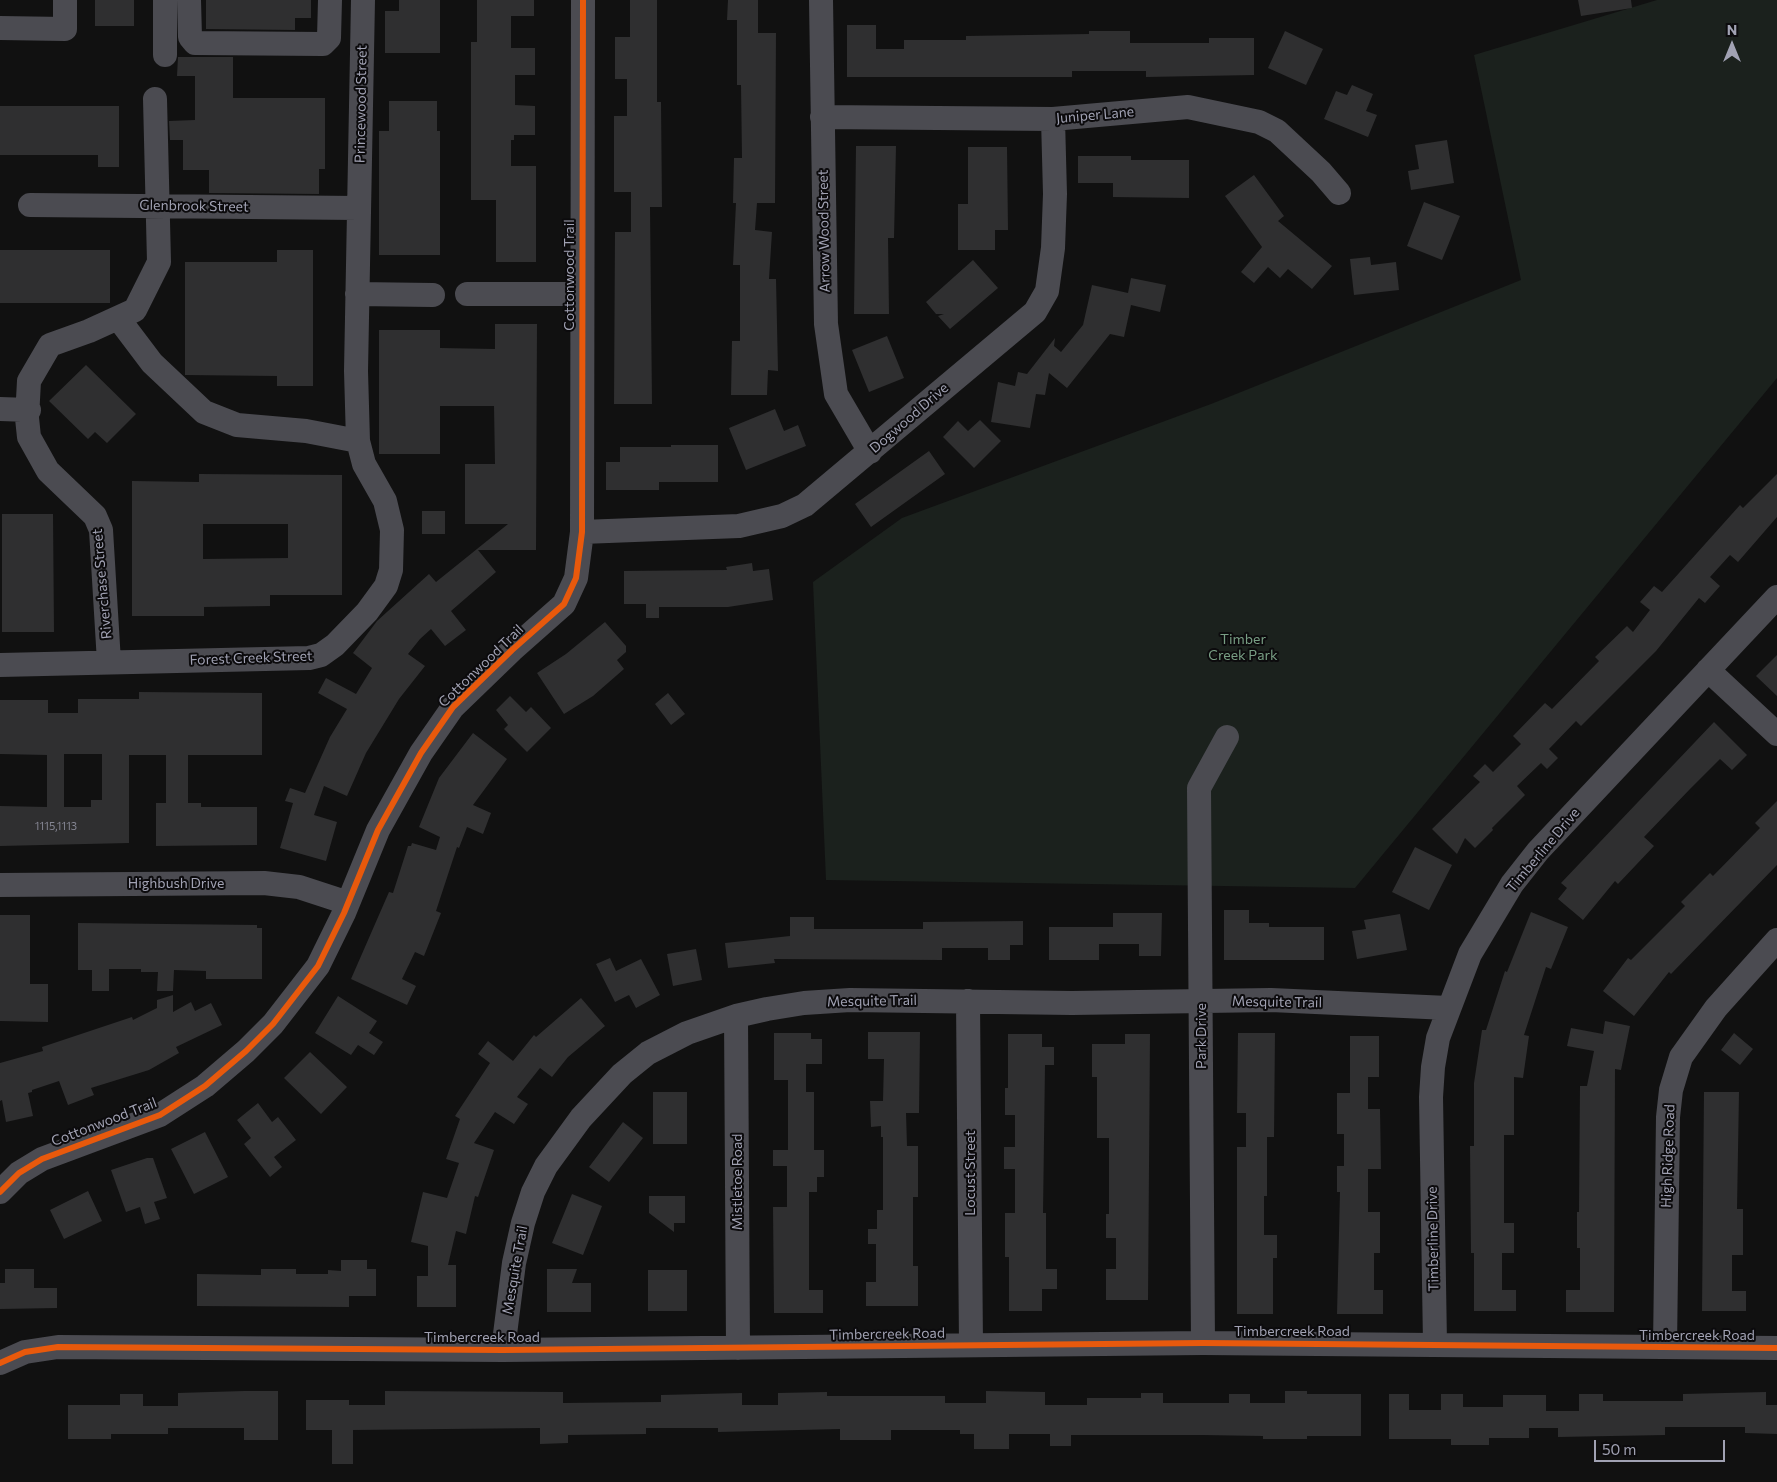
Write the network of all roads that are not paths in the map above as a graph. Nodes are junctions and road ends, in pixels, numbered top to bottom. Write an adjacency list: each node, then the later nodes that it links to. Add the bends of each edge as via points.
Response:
1 (65, 0): 8 (street, via 65,29)
2 (165, 0): 9 (street)
3 (189, 0): 4 (street, via 190,37 195,43 313,44 323,44 329,38)
4 (330, 0)
5 (363, 0): 16 (street, Princewood Street)
6 (583, 0): 19 (street, Cottonwood Trail)
7 (821, 0): 11 (street, Arrow Wood Street)
8 (0, 28)
9 (165, 55)
10 (155, 99): 15 (street, Riverchase Street)
11 (822, 117): 12 (street, Juniper Lane); 25 (street, Arrow Wood Street, via 826,324 836,394)
12 (1053, 119): 13 (street, Juniper Lane, via 1188,108 1259,122 1277,131); 25 (street, Dogwood Drive, via 1053,248 1046,291 1035,312)
13 (1339, 193)
14 (30, 205): 15 (street, Glenbrook Street)
15 (158, 206): 16 (street, Glenbrook Street); 21 (street, Riverchase Street, via 158,262 135,310)
16 (358, 208): 17 (street, Forest Creek Street)
17 (357, 294): 20 (street); 24 (street, Forest Creek Street)
18 (467, 294): 19 (street)
19 (581, 294): 26 (street, Cottonwood Trail)
20 (433, 295)
21 (118, 318): 23 (street, Riverchase Street, via 50,345 29,382); 24 (street, via 152,363 204,412 237,425 306,431)
22 (0, 409): 23 (street)
23 (29, 410): 28 (street, Riverchase Street, via 29,437 48,470 95,516 101,530)
24 (358, 441): 28 (street, Forest Creek Street, via 364,464 385,501 392,530 391,570 386,586 367,612 335,645 321,655 309,658)
25 (870, 452): 26 (street, Dogwood Drive, via 806,505 782,516 740,526)
26 (582, 532): 34 (street, Cottonwood Trail, via 576,578 564,604 453,707 420,753 378,830)
27 (1777, 597): 30 (street, Timberline Drive)
28 (109, 662): 29 (street, Forest Creek Street)
29 (0, 665)
30 (1708, 670): 31 (street); 38 (street, Timberline Drive, via 1558,830 1512,884 1470,954)
31 (1777, 734)
32 (1227, 737): 37 (street, Park Drive, via 1199,788)
33 (0, 885): 34 (street, Highbush Drive, via 264,883 299,888)
34 (348, 903): 40 (street, Cottonwood Trail, via 318,966 246,1051 205,1086 160,1116 42,1159)
35 (1777, 940): 45 (street, High Ridge Road, via 1716,1008 1681,1057 1671,1090)
36 (968, 1001): 37 (street, Mesquite Trail); 39 (street, Mesquite Trail, via 850,1000 804,1003); 43 (street, Locust Street)
37 (1201, 1002): 38 (street, Mesquite Trail, via 1271,1000); 41 (street, Park Drive)
38 (1448, 1008): 42 (street, Timberline Drive, via 1438,1038 1431,1097)
39 (736, 1016): 44 (street, Mistletoe Road); 47 (street, Mesquite Trail, via 686,1033 648,1053 622,1074 581,1118 546,1166 522,1223)
40 (1, 1188)
41 (1203, 1342): 42 (street, Timbercreek Road); 43 (street, Timbercreek Road)
42 (1435, 1344): 45 (street, Timbercreek Road)
43 (971, 1345): 44 (street, Timbercreek Road)
44 (738, 1348): 47 (street, Timbercreek Road)
45 (1665, 1348): 46 (street, Timbercreek Road)
46 (1777, 1348)
47 (503, 1350): 48 (street, Timbercreek Road, via 58,1348 25,1352)
48 (0, 1363)

